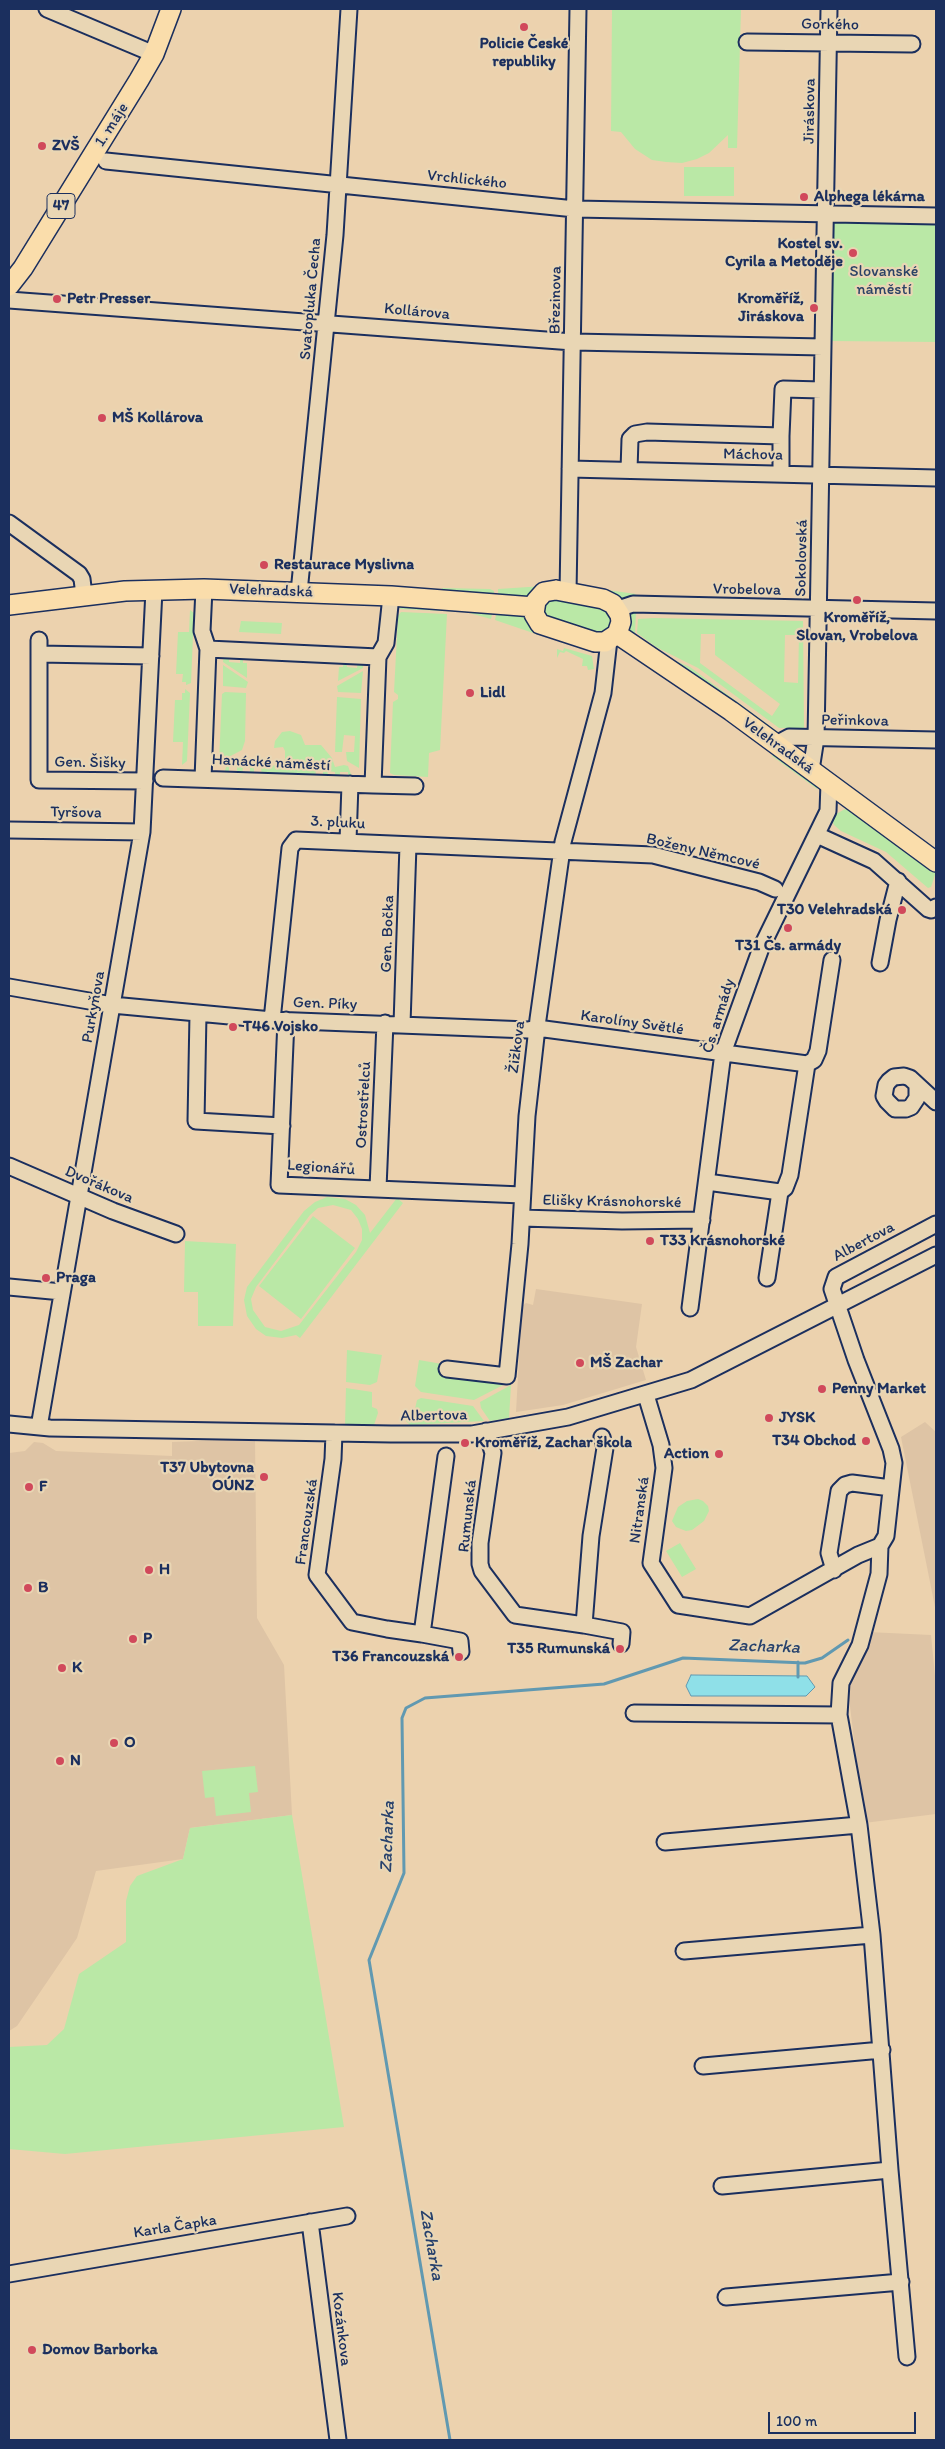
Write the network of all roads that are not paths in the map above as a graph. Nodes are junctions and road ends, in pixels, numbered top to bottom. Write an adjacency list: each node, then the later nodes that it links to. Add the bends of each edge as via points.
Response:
1 (47, 9): 10 (street)
2 (160, 9): 10 (main road, 1. máje / 47)
3 (171, 9): 10 (main road, 1. máje / 47)
4 (349, 9): 12 (street, Svatopluka Čecha)
5 (578, 9): 13 (street, Březinova)
6 (829, 9): 8 (street, Jiráskova)
7 (747, 42): 8 (street, Gorkého)
8 (829, 43): 9 (street, Gorkého); 14 (street, Jiráskova)
9 (912, 44)
10 (148, 52): 16 (main road, 1. máje / 47); 17 (main road, 1. máje / 47, via 129,98 24,268)
11 (106, 161): 12 (street, Vrchlického)
12 (339, 183): 13 (street, Vrchlického); 19 (street, Svatopluka Čecha)
13 (575, 209): 14 (street, Vrchlického); 20 (street, Březinova)
14 (825, 214): 15 (street); 21 (street)
15 (936, 216)
16 (9, 277)
17 (9, 286)
18 (9, 300): 19 (street, Kollárova)
19 (327, 322): 20 (street, Kollárova); 32 (street, Svatopluka Čecha)
20 (573, 342): 21 (street, Kollárova); 24 (street, Březinova)
21 (824, 347): 22 (street, Sokolovská)
22 (822, 390): 23 (street, via 783,389); 27 (street, Sokolovská)
23 (781, 436): 25 (street, via 635,434 630,439); 26 (street)
24 (570, 469): 25 (street, Máchova); 33 (street, Březinova)
25 (629, 470): 26 (street, Máchova)
26 (781, 473): 27 (street, Máchova)
27 (822, 475): 28 (street, Máchova); 39 (street, Sokolovská)
28 (936, 478)
29 (9, 523): 34 (street, via 79,574)
30 (204, 589): 31 (main road, Velehradská); 32 (main road, Velehradská); 43 (street, Hanácké náměstí, via 202,631)
31 (154, 590): 34 (main road, Velehradská); 45 (street, Purkyňova)
32 (298, 592): 35 (main road, Velehradská)
33 (568, 592): 37 (main road, via 544,592); 38 (main road, via 608,600)
34 (84, 595): 36 (main road, Velehradská)
35 (391, 596): 37 (main road, Velehradská); 46 (street, via 386,643)
36 (9, 605)
37 (534, 607): 42 (main road, via 537,620 546,627)
38 (618, 609): 39 (street, Vrobelova, via 633,604); 41 (main road, via 621,622)
39 (818, 609): 40 (street, Vrobelova); 48 (street, Sokolovská)
40 (936, 611)
41 (613, 637): 42 (main road, via 600,643); 44 (main road, Velehradská); 47 (street, Žižkova)
42 (589, 640): 47 (street)
43 (208, 649): 46 (street); 53 (street, Hanácké náměstí)
44 (644, 651): 47 (street, via 622,650); 50 (main road, Velehradská)
45 (151, 656): 54 (street, Purkyňova); 54 (street, Gen. Šišky, via 39,647 39,780)
46 (378, 657): 57 (street)
47 (604, 668): 66 (street, Žižkova, via 603,693)
48 (816, 738): 49 (street, Peřinkova); 50 (street, Peřinkova, via 789,737); 51 (street, Sokolovská)
49 (936, 740)
50 (776, 744): 51 (main road, Velehradská)
51 (811, 770): 56 (main road, Velehradská)
52 (163, 778): 53 (street)
53 (203, 779): 55 (street, Hanácké náměstí)
54 (145, 781): 62 (street, Purkyňova)
55 (350, 784): 57 (street, Hanácké náměstí); 64 (street)
56 (829, 784): 59 (main road, Velehradská); 60 (street)
57 (373, 785): 58 (street, Hanácké náměstí)
58 (415, 786)
59 (857, 804): 60 (street, via 845,802); 67 (main road, Velehradská)
60 (828, 811): 63 (street, Čs. armády)
61 (9, 830): 62 (street, Tyršova)
62 (142, 832): 74 (street, Purkyňova)
63 (816, 835): 68 (street, via 874,861); 80 (street, Čs. armády, via 761,948)
64 (348, 841): 65 (street, 3. pluku); 76 (street, 3. pluku, via 299,839 290,844)
65 (408, 845): 66 (street, 3. pluku); 78 (street, Gen. Bočka)
66 (562, 850): 69 (street, Boženy Němcové, via 653,855); 79 (street, Žižkova)
67 (936, 862)
68 (898, 881): 70 (street, via 928,909); 72 (street)
69 (775, 889)
70 (936, 907)
71 (832, 960): 81 (street, via 818,1051 814,1060)
72 (880, 963)
73 (9, 987): 74 (street, Gen. Píky)
74 (112, 1005): 75 (street, Gen. Píky); 89 (street, Purkyňova)
75 (198, 1014): 76 (street, Gen. Píky); 84 (street, via 196,1121)
76 (279, 1020): 77 (street, Gen. Píky); 84 (street, Legionářů)
77 (385, 1024): 78 (street, Gen. Píky); 87 (street, Ostrostřelců)
78 (402, 1024): 79 (street, Gen. Píky)
79 (537, 1028): 80 (street, Karolíny Světlé); 90 (street, Žižkova)
80 (723, 1053): 81 (street, Karolíny Světlé); 86 (street, Čs. armády)
81 (806, 1064): 88 (street, via 790,1176)
82 (917, 1087): 83 (street)
83 (936, 1102)
84 (282, 1126): 87 (street, Legionářů, via 279,1185)
85 (9, 1166): 89 (street, Dvořákova)
86 (707, 1182): 88 (street); 92 (street, Čs. armády)
87 (378, 1188): 90 (street, Legionářů)
88 (780, 1192): 96 (street)
89 (79, 1195): 94 (street, Dvořákova); 98 (street, Purkyňova)
90 (522, 1195): 91 (street, Žižkova)
91 (522, 1218): 92 (street, Elišky Krásnohorské); 101 (street, Žižkova, via 507,1376)
92 (702, 1220): 100 (street, Čs. armády)
93 (936, 1224): 99 (street, Albertova, via 836,1277 832,1288)
94 (176, 1234)
95 (936, 1255): 99 (street, Albertova)
96 (767, 1278)
97 (9, 1287): 98 (street)
98 (62, 1292): 104 (street, Purkyňova)
99 (836, 1306): 102 (street, Albertova, via 707,1372); 109 (street, via 891,1449 894,1463)
100 (690, 1308)
101 (447, 1369)
102 (646, 1395): 105 (street, Albertova, via 568,1417); 111 (street, Nitranská, via 664,1468 651,1563 678,1605 750,1616)
103 (9, 1424): 104 (street, Albertova)
104 (39, 1427): 106 (street, Albertova)
105 (486, 1431): 106 (street, Albertova, via 472,1434); 112 (street, Rumunská, via 493,1453 480,1543 482,1571 516,1615)
106 (334, 1433): 113 (street, Francouzská, via 317,1575 352,1622)
107 (602, 1437): 112 (street, via 605,1448 591,1536)
108 (446, 1456): 113 (street)
109 (892, 1488): 110 (street, via 886,1536); 111 (street, via 852,1483 839,1491 829,1553)
110 (880, 1546): 111 (street, Nitranská); 117 (street, via 879,1574 860,1645 841,1684)
111 (834, 1570)
112 (584, 1625): 114 (street, Rumunská, via 622,1632)
113 (422, 1634): 115 (street, Francouzská, via 460,1641)
114 (621, 1644)
115 (461, 1652)
116 (634, 1713): 117 (street)
117 (839, 1715): 118 (street)
118 (859, 1825): 119 (street); 120 (street)
119 (665, 1842)
120 (872, 1935): 121 (street); 122 (street)
121 (684, 1951)
122 (882, 2050): 123 (street); 124 (street)
123 (703, 2066)
124 (890, 2170): 125 (street); 129 (street)
125 (722, 2186)
126 (347, 2216): 127 (street, Karla Čapka)
127 (310, 2222): 128 (street, Karla Čapka); 132 (street, Kozánkova)
128 (9, 2274)
129 (901, 2282): 130 (street); 131 (street)
130 (726, 2296)
131 (907, 2357)
132 (338, 2440)

